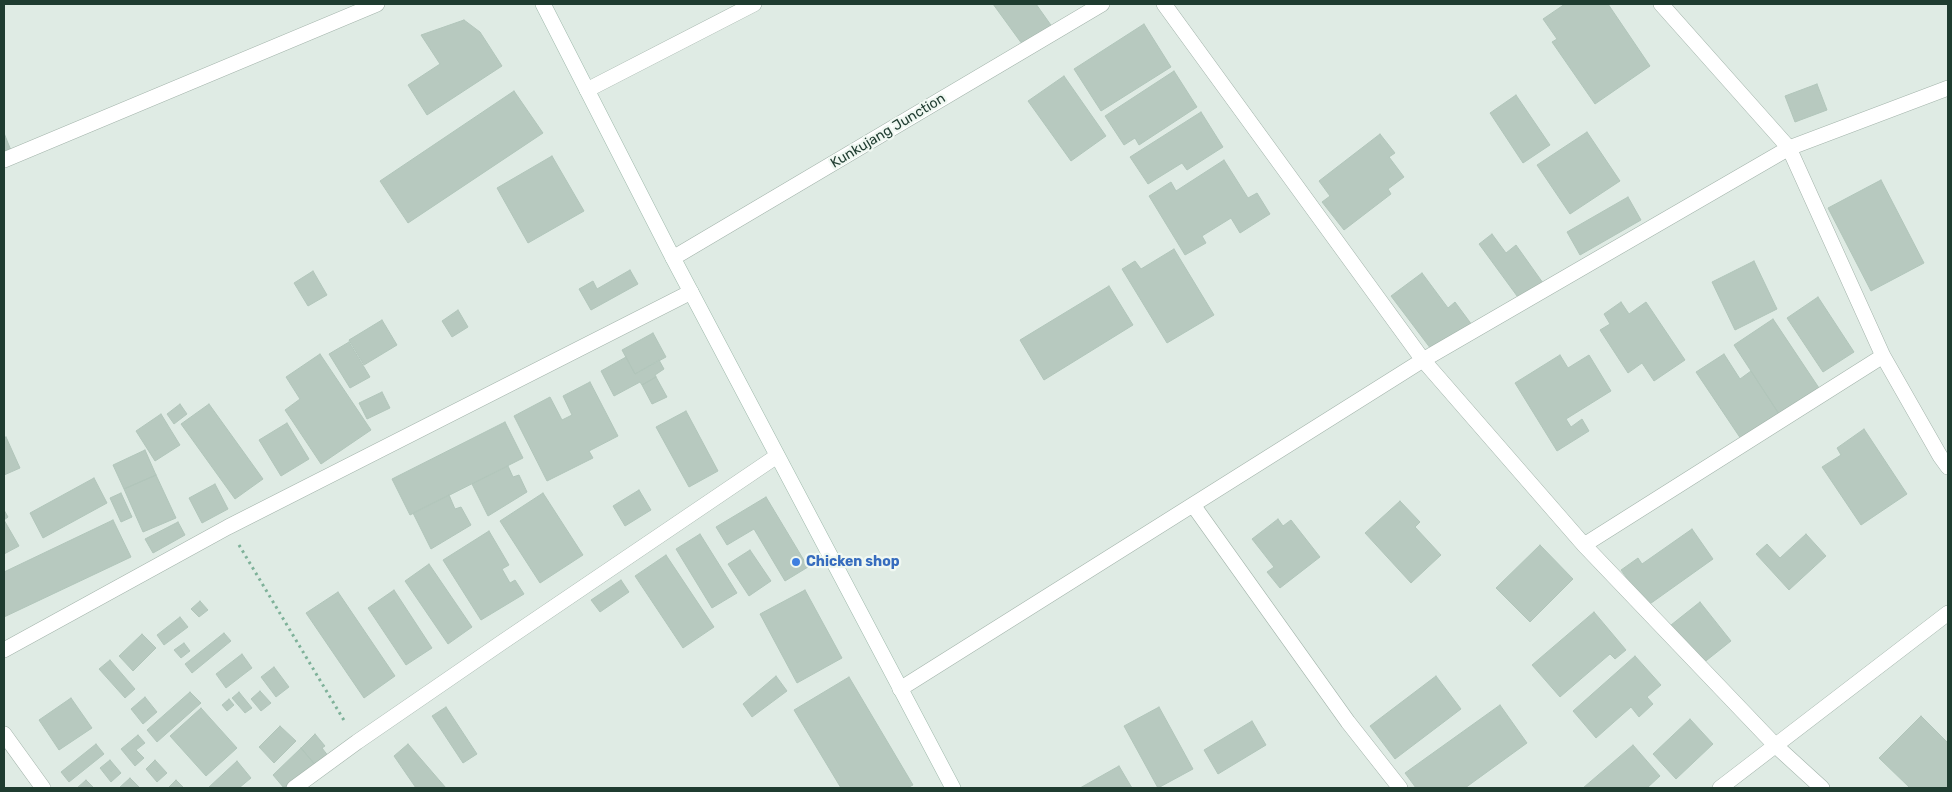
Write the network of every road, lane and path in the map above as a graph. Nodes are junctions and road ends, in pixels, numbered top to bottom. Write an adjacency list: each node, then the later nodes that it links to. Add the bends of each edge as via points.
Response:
1 (377, 4): 10 (street)
2 (542, 4): 8 (street)
3 (754, 4): 8 (street)
4 (1102, 4): 11 (street, Kunkujang Junction)
5 (1164, 4): 14 (street)
6 (1661, 4): 9 (street)
7 (1948, 88): 9 (street)
8 (587, 90): 11 (street)
9 (1789, 148): 13 (street); 14 (street)
10 (4, 160)
11 (673, 258): 12 (street)
12 (691, 292): 15 (street); 18 (street)
13 (1883, 356): 16 (street); 19 (street)
14 (1423, 360): 17 (street); 19 (street)
15 (777, 456): 22 (street); 24 (street)
16 (1948, 467)
17 (1193, 505): 22 (street); 29 (street, via 1348,722)
18 (228, 527): 21 (street); 24 (path)
19 (1584, 545): 25 (street)
20 (1948, 613): 25 (street)
21 (4, 650)
22 (900, 689): 26 (street)
23 (4, 734): 27 (street)
24 (358, 742): 28 (street)
25 (1776, 746): 30 (street); 31 (street)
26 (949, 787)
27 (43, 788)
28 (294, 788)
29 (1400, 788)
30 (1720, 788)
31 (1822, 788)

